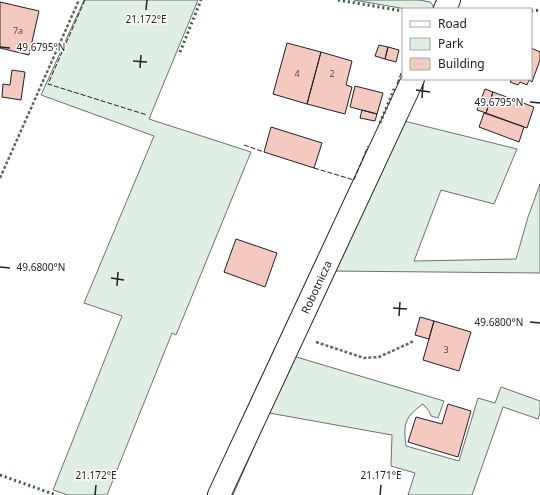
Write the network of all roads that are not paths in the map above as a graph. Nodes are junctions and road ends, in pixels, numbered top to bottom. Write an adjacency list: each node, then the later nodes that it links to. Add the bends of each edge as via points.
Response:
1 (413, 80): 2 (street, Robotnicza)
2 (219, 495)

